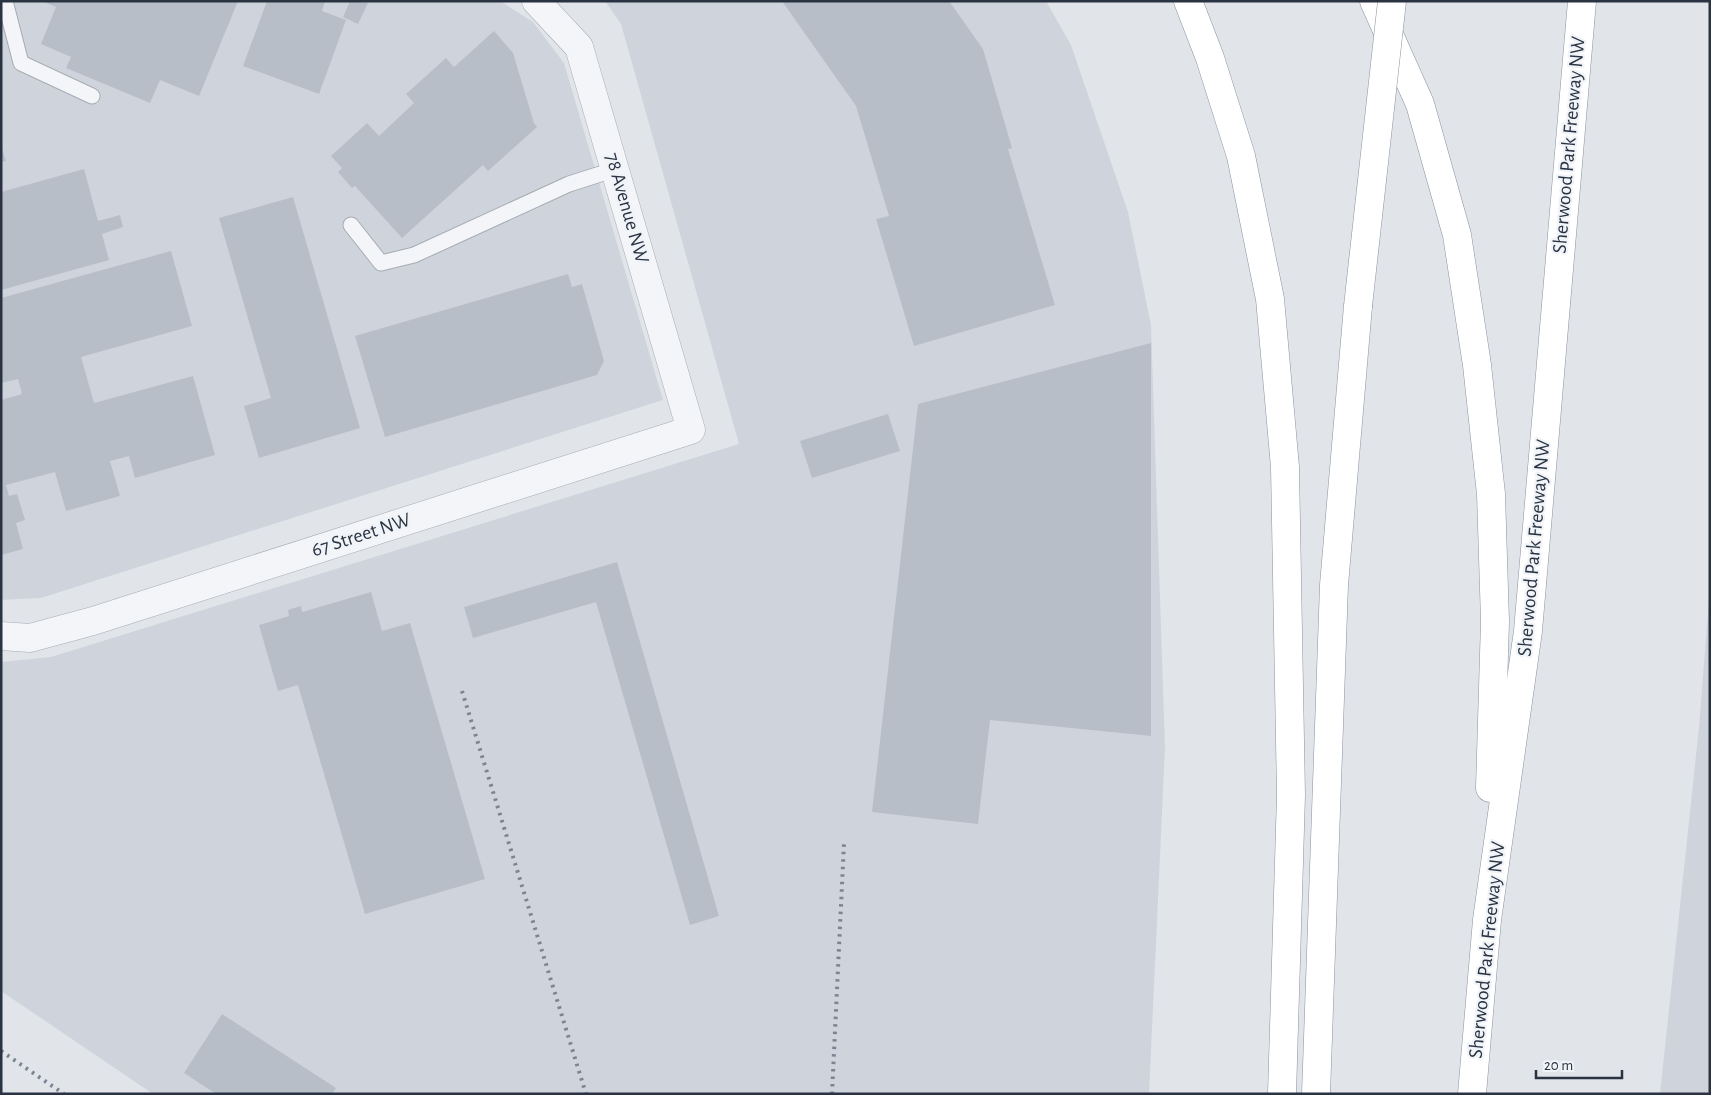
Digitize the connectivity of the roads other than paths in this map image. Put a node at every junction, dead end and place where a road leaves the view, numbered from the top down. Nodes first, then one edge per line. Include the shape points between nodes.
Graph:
1 (5, 1) edge
2 (536, 1) edge
3 (1188, 1) edge
4 (1374, 1) edge
5 (1392, 1) edge
6 (1582, 1) edge
7 (92, 96) dead end
8 (616, 169) junction
9 (351, 225) dead end
10 (691, 430) joint
11 (1, 636) edge
12 (1487, 920) junction
13 (1282, 1094) edge
14 (1316, 1094) edge
15 (1472, 1094) edge

1 - 7 lane via 21,63
2 - 8 street, 78 Avenue NW via 579,47
3 - 13 highway via 1241,156 1270,299 1285,467 1291,795
4 - 12 highway via 1420,104 1454,225 1477,365 1491,494 1495,621
5 - 14 highway, bridge via 1358,306 1334,585
6 - 12 highway, Sherwood Park Freeway NW via 1528,631
8 - 9 lane via 569,184 414,255 381,263
8 - 10 street, 78 Avenue NW
10 - 11 street, 67 Street NW via 93,621 30,638
12 - 15 highway, Sherwood Park Freeway NW

